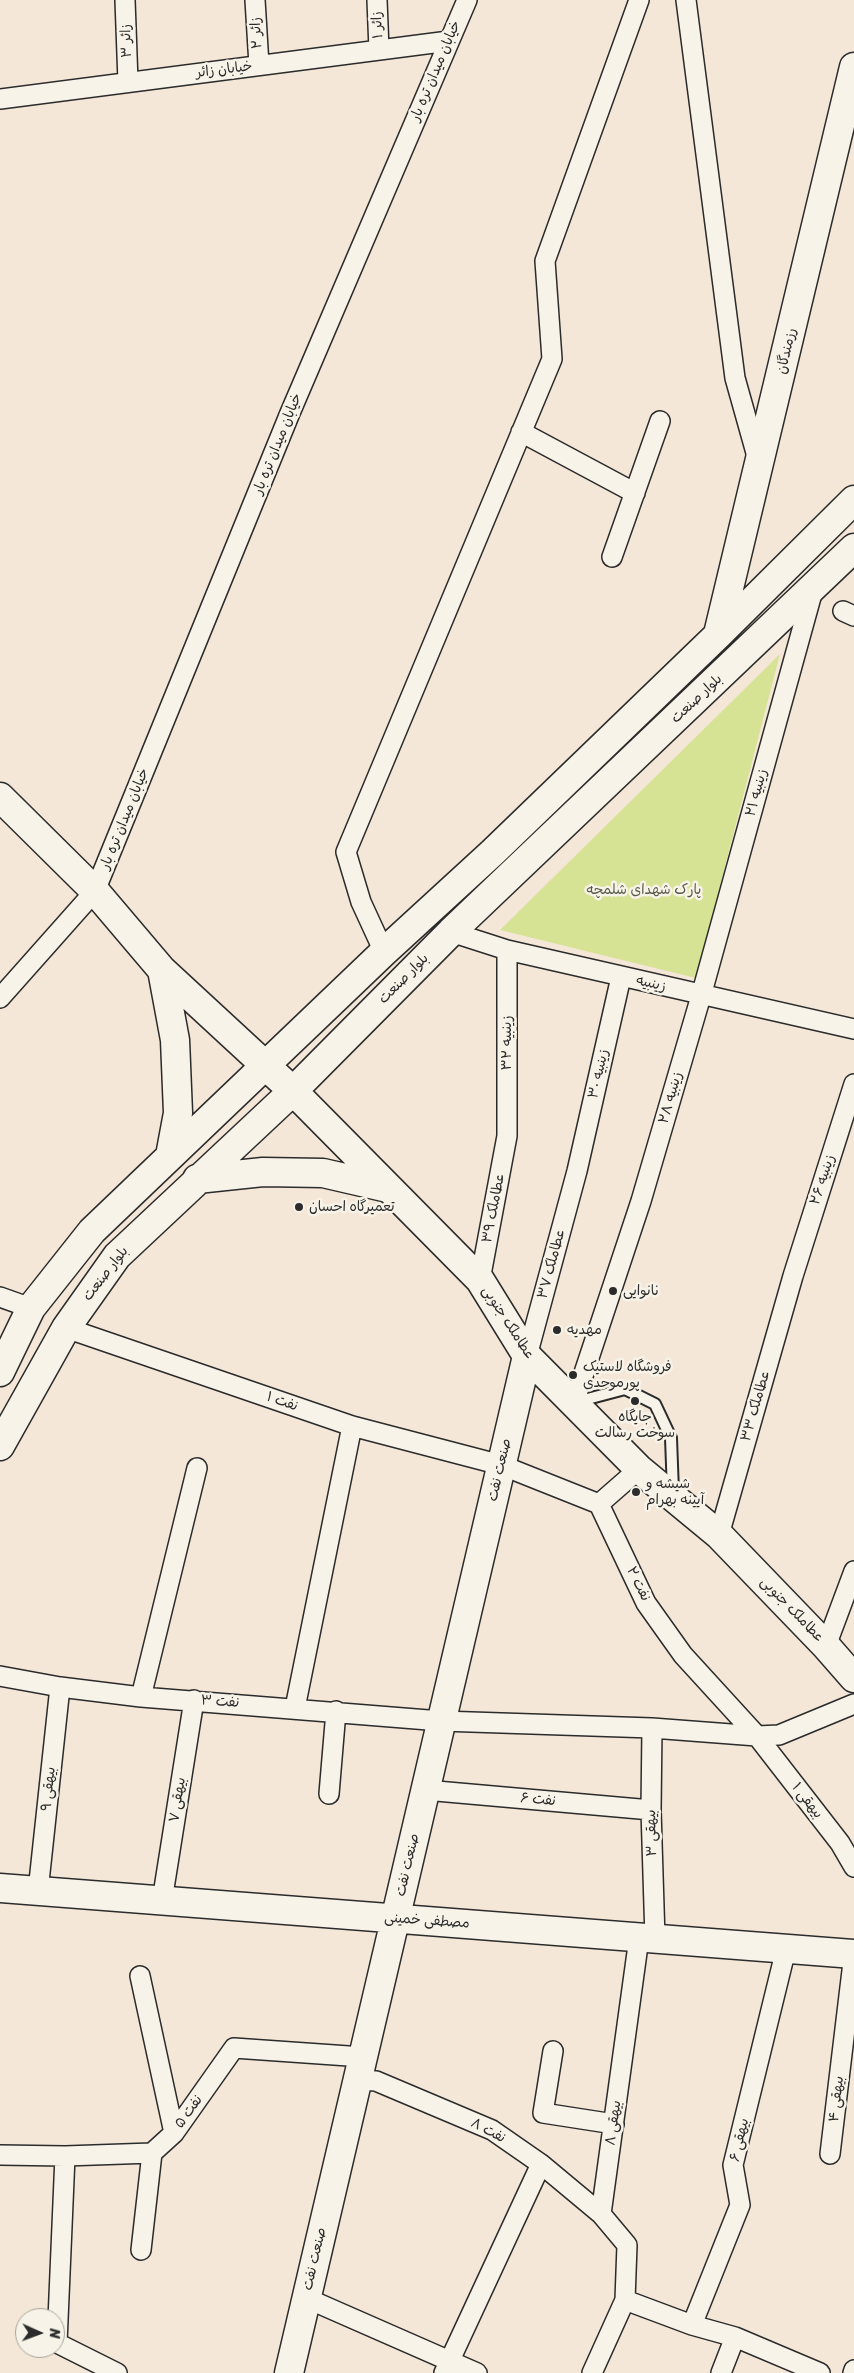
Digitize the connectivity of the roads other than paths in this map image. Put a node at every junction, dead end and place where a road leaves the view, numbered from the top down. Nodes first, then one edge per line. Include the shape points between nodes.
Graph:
1 (125, 0) edge
2 (255, 0) edge
3 (377, 0) edge
4 (467, 0) edge
5 (639, 0) edge
6 (686, 0) edge
7 (449, 41) junction
8 (379, 50) junction
9 (259, 65) junction
10 (854, 67) edge
11 (128, 82) junction
12 (0, 99) edge
13 (660, 421) dead end
14 (522, 432) junction
15 (760, 464) junction
16 (635, 492) junction
17 (854, 500) edge
18 (854, 548) edge
19 (612, 557) dead end
20 (813, 590) junction
21 (718, 635) junction
22 (0, 797) edge
23 (492, 853) junction
24 (512, 874) junction
25 (95, 891) junction
26 (451, 932) junction
27 (507, 950) junction
28 (384, 952) junction
29 (162, 970) junction
30 (621, 977) junction
31 (701, 996) junction
32 (0, 998) edge
33 (854, 1029) edge
34 (266, 1066) junction
35 (854, 1084) edge
36 (293, 1091) junction
37 (507, 1136) joint
38 (170, 1156) junction
39 (576, 1172) joint
40 (197, 1179) junction
41 (388, 1188) junction
42 (92, 1232) junction
43 (117, 1256) junction
44 (793, 1276) joint
45 (480, 1280) junction
46 (0, 1297) edge
47 (31, 1308) junction
48 (66, 1328) junction
49 (527, 1356) junction
50 (0, 1372) edge
51 (574, 1403) junction
52 (352, 1426) junction
53 (0, 1446) edge
54 (501, 1466) junction
55 (196, 1468) dead end
56 (639, 1469) junction
57 (674, 1498) junction
58 (599, 1504) junction
59 (719, 1535) junction
60 (854, 1571) edge
61 (826, 1646) junction
62 (0, 1676) edge
63 (854, 1678) edge
64 (60, 1687) junction
65 (141, 1697) junction
66 (194, 1700) junction
67 (854, 1704) edge
68 (295, 1708) junction
69 (336, 1711) junction
70 (441, 1721) junction
71 (652, 1728) junction
72 (757, 1736) junction
73 (425, 1790) junction
74 (329, 1794) dead end
75 (651, 1810) junction
76 (854, 1867) edge
77 (0, 1888) edge
78 (38, 1891) junction
79 (162, 1901) junction
80 (395, 1919) junction
81 (647, 1938) junction
82 (786, 1949) junction
83 (854, 1954) edge
84 (140, 1976) dead end
85 (553, 2051) dead end
86 (360, 2068) junction
87 (614, 2124) junction
88 (174, 2133) junction
89 (152, 2153) junction
90 (0, 2154) edge
91 (830, 2154) dead end
92 (65, 2156) junction
93 (541, 2164) junction
94 (601, 2214) junction
95 (141, 2250) dead end
96 (306, 2298) junction
97 (625, 2300) junction
98 (692, 2325) junction
99 (734, 2337) junction
100 (446, 2367) edge
101 (117, 2373) edge
102 (289, 2373) edge
103 (477, 2373) edge
104 (592, 2373) edge
105 (721, 2373) edge
106 (820, 2373) edge

1 - 11 street, زائر ۳
2 - 9 street, زائر ۲
3 - 8 street, زائر ۱
4 - 7 street, خیابان میدان تره بار
5 - 14 street via 545,261 552,358
6 - 15 street via 735,378
7 - 8 street, خیابان زائر
7 - 25 street, خیابان میدان تره بار via 290,413
8 - 9 street, خیابان زائر
9 - 11 street, خیابان زائر
10 - 15 main road, رزمندگان
11 - 12 street, خیابان زائر
13 - 16 street
14 - 16 street
14 - 28 street via 346,852 361,902
15 - 21 main road, رزمندگان
16 - 19 street
17 - 21 main road
18 - 20 main road, بلوار صنعت
20 - 24 main road, بلوار صنعت
20 - 31 street, زینبیه ۲۱
21 - 23 main road
22 - 25 main road, عطاملک جنوبی
23 - 24 main road
23 - 28 main road
24 - 26 main road, بلوار صنعت
25 - 29 main road, عطاملک جنوبی
25 - 32 street, خیابان میدان تره بار
26 - 27 street, زینبیه
26 - 36 main road, بلوار صنعت
27 - 30 street, زینبیه
27 - 37 street, زینبیه ۳۲
28 - 34 main road
29 - 34 main road, عطاملک جنوبی
29 - 38 main road via 175,1040 178,1114
30 - 31 street, زینبیه
30 - 39 street, زینبیه ۳۰
31 - 33 street, زینبیه
31 - 51 street, زینبیه ۲۸ via 641,1201
34 - 36 main road, عطاملک جنوبی
34 - 38 main road
35 - 44 street, زینبیه ۲۶
36 - 40 main road, بلوار صنعت
36 - 41 main road, عطاملک جنوبی
37 - 45 street, عطاملک ۳۹
38 - 42 main road
39 - 49 street, عطاملک ۳۷
40 - 41 main road via 264,1172 323,1173
40 - 43 main road, بلوار صنعت
41 - 45 main road, عطاملک جنوبی
42 - 43 main road
42 - 47 main road
43 - 48 main road, بلوار صنعت
44 - 59 street, عطاملک ۳۳
45 - 49 main road, عطاملک جنوبی
46 - 47 street
47 - 50 main road
48 - 52 street, نفت ۱
48 - 53 main road, بلوار صنعت
49 - 51 main road, عطاملک جنوبی
49 - 54 main road, صنعت نفت
51 - 56 main road, عطاملک جنوبی
51 - 57 lane via 625,1389 656,1404 671,1438
52 - 54 street, نفت ۱
52 - 68 street
54 - 58 street
54 - 70 main road, صنعت نفت
55 - 65 street
56 - 57 main road, عطاملک جنوبی
56 - 58 street
57 - 59 main road, عطاملک جنوبی
58 - 72 street, نفت ۲ via 646,1603 683,1655
59 - 61 main road, عطاملک جنوبی
60 - 61 street
61 - 63 main road, عطاملک جنوبی
62 - 64 street, نفت ۳
64 - 65 street, نفت ۳
64 - 78 street, بیهقی ۹
65 - 66 street, نفت ۳
66 - 68 street, نفت ۳
66 - 79 street, بیهقی ۷
67 - 72 street, نفت ۳ via 780,1735
68 - 69 street, نفت ۳
69 - 70 street, نفت ۳
69 - 74 street
70 - 71 street, نفت ۳
70 - 73 main road, صنعت نفت
71 - 72 street, نفت ۳
71 - 75 street, بیهقی ۳
72 - 76 street, بیهقی ۱ via 840,1843
73 - 75 street, نفت ۶
73 - 80 main road, صنعت نفت
75 - 81 street, بیهقی ۳
77 - 78 main road, مصطفی خمینی
78 - 79 main road, مصطفی خمینی
79 - 80 main road, مصطفی خمینی
80 - 81 main road, مصطفی خمینی
80 - 86 main road, صنعت نفت
81 - 82 main road, مصطفی خمینی
81 - 87 street, بیهقی ۸
82 - 83 main road, مصطفی خمینی
82 - 98 street, بیهقی ۶ via 733,2165 740,2205
83 - 91 street, بیهقی ۴
84 - 88 street
85 - 87 street via 543,2113
86 - 88 street, نفت ۵ via 234,2048
86 - 93 street, نفت ۸ via 376,2081 492,2130
86 - 96 main road, صنعت نفت
87 - 94 street, بیهقی ۸
88 - 89 street, نفت ۵
89 - 92 street
89 - 95 street
90 - 92 street
92 - 101 street via 57,2344
93 - 94 street, نفت ۸
93 - 100 street
94 - 97 street via 627,2244
96 - 100 street
96 - 102 main road, صنعت نفت
97 - 98 street
97 - 104 street
98 - 99 street
99 - 105 street
99 - 106 street
100 - 103 street

